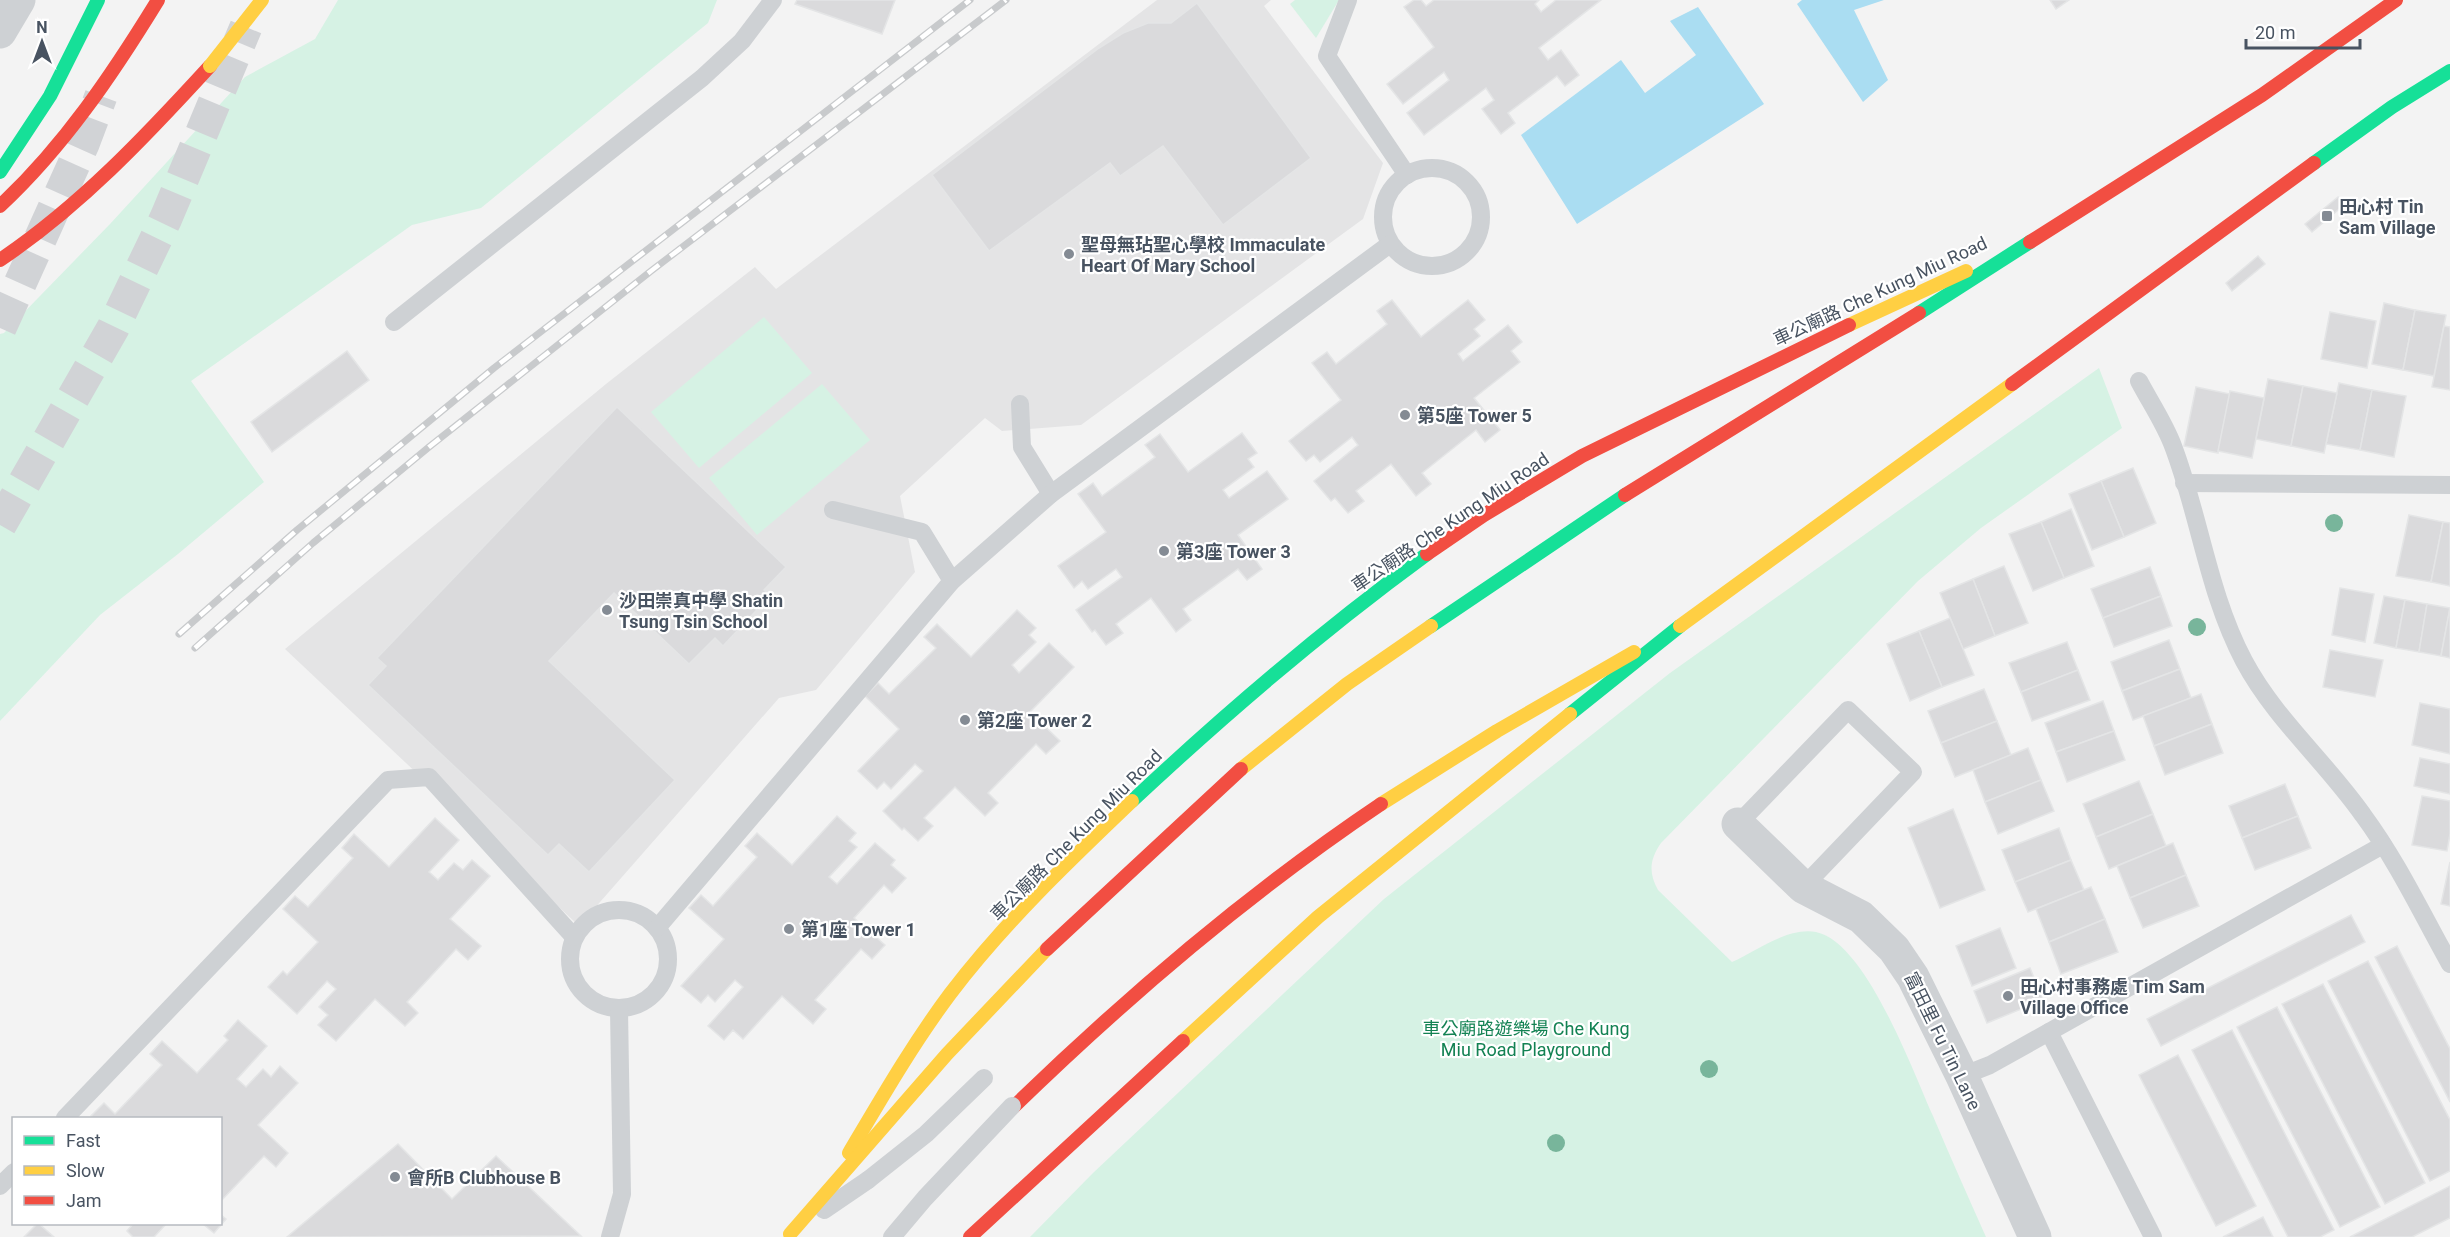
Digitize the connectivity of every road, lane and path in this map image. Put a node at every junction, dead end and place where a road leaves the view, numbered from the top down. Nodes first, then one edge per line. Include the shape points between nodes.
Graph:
1 (19, 0) edge
2 (98, 0) edge
3 (158, 0) edge
4 (262, 0) edge
5 (773, 0) edge
6 (1348, 0) edge
7 (2396, 0) edge
8 (0, 32) edge
9 (2450, 71) edge
10 (0, 172) edge
11 (1407, 175) junction
12 (0, 206) edge
13 (2030, 242) junction
14 (1390, 244) junction
15 (0, 260) edge
16 (394, 322) dead end
17 (2139, 381) dead end
18 (1020, 404) dead end
19 (2184, 483) junction
20 (2450, 485) edge
21 (1051, 495) junction
22 (833, 510) dead end
23 (952, 581) junction
24 (1680, 627) junction
25 (1738, 825) joint
26 (2383, 845) junction
27 (1803, 887) junction
28 (657, 928) junction
29 (574, 937) junction
30 (2450, 964) edge
31 (619, 1009) junction
32 (2049, 1032) junction
33 (1962, 1076) junction
34 (984, 1078) dead end
35 (1012, 1106) dead end
36 (67, 1117) edge
37 (12, 1174) edge
38 (0, 1186) edge
39 (792, 1236) edge
40 (610, 1237) edge
41 (891, 1237) edge
42 (970, 1237) edge
43 (2035, 1237) edge
44 (2153, 1237) edge

1 - 8 street
2 - 10 main road via 50,96
3 - 12 main road via 93,100
4 - 15 main road, bridge via 210,66 161,119 82,196
5 - 16 lane via 742,41 702,78
6 - 11 lane via 1327,56
7 - 13 main road, 車公廟路 Che Kung Miu Road via 2265,93
9 - 24 main road via 2347,139
11 - 14 lane via 1386,198 1382,213 1383,229
11 - 14 lane via 1440,168 1455,173 1478,197 1480,229 1474,244 1462,256 1432,267 1401,256
13 - 39 main road, bridge via 1635,488 1355,678 1241,769 1044,952 910,1094
13 - 39 main road, 車公廟路 Che Kung Miu Road via 1618,437 1480,519 1343,618 1207,731 1148,786 1075,855 978,959 915,1045
14 - 21 lane
17 - 19 lane via 2173,444
18 - 21 lane via 1022,447
19 - 20 lane
19 - 26 lane via 2212,582 2244,662 2273,707 2341,786
21 - 23 lane
22 - 23 lane via 922,532
23 - 28 lane
24 - 41 main road via 1477,744 1279,877 1160,972 1042,1078
24 - 42 main road via 1318,917
25 - 27 street, 富田里 Fu Tin Lane
25 - 27 lane, 富田里 Fu Tin Lane via 1848,710 1913,772
26 - 30 lane
26 - 32 lane
27 - 33 street, 富田里 Fu Tin Lane via 1861,917 1894,949 1913,977
28 - 29 lane via 645,917 613,909 584,923
28 - 31 lane via 666,941 667,973 649,999
29 - 31 lane via 569,953 576,985 588,998
29 - 36 lane via 429,777 388,780
31 - 40 lane via 622,1194
32 - 33 lane
32 - 44 lane
33 - 43 street, 富田里 Fu Tin Lane
34 - 39 lane, bridge via 926,1134
35 - 41 lane, bridge
37 - 38 lane

